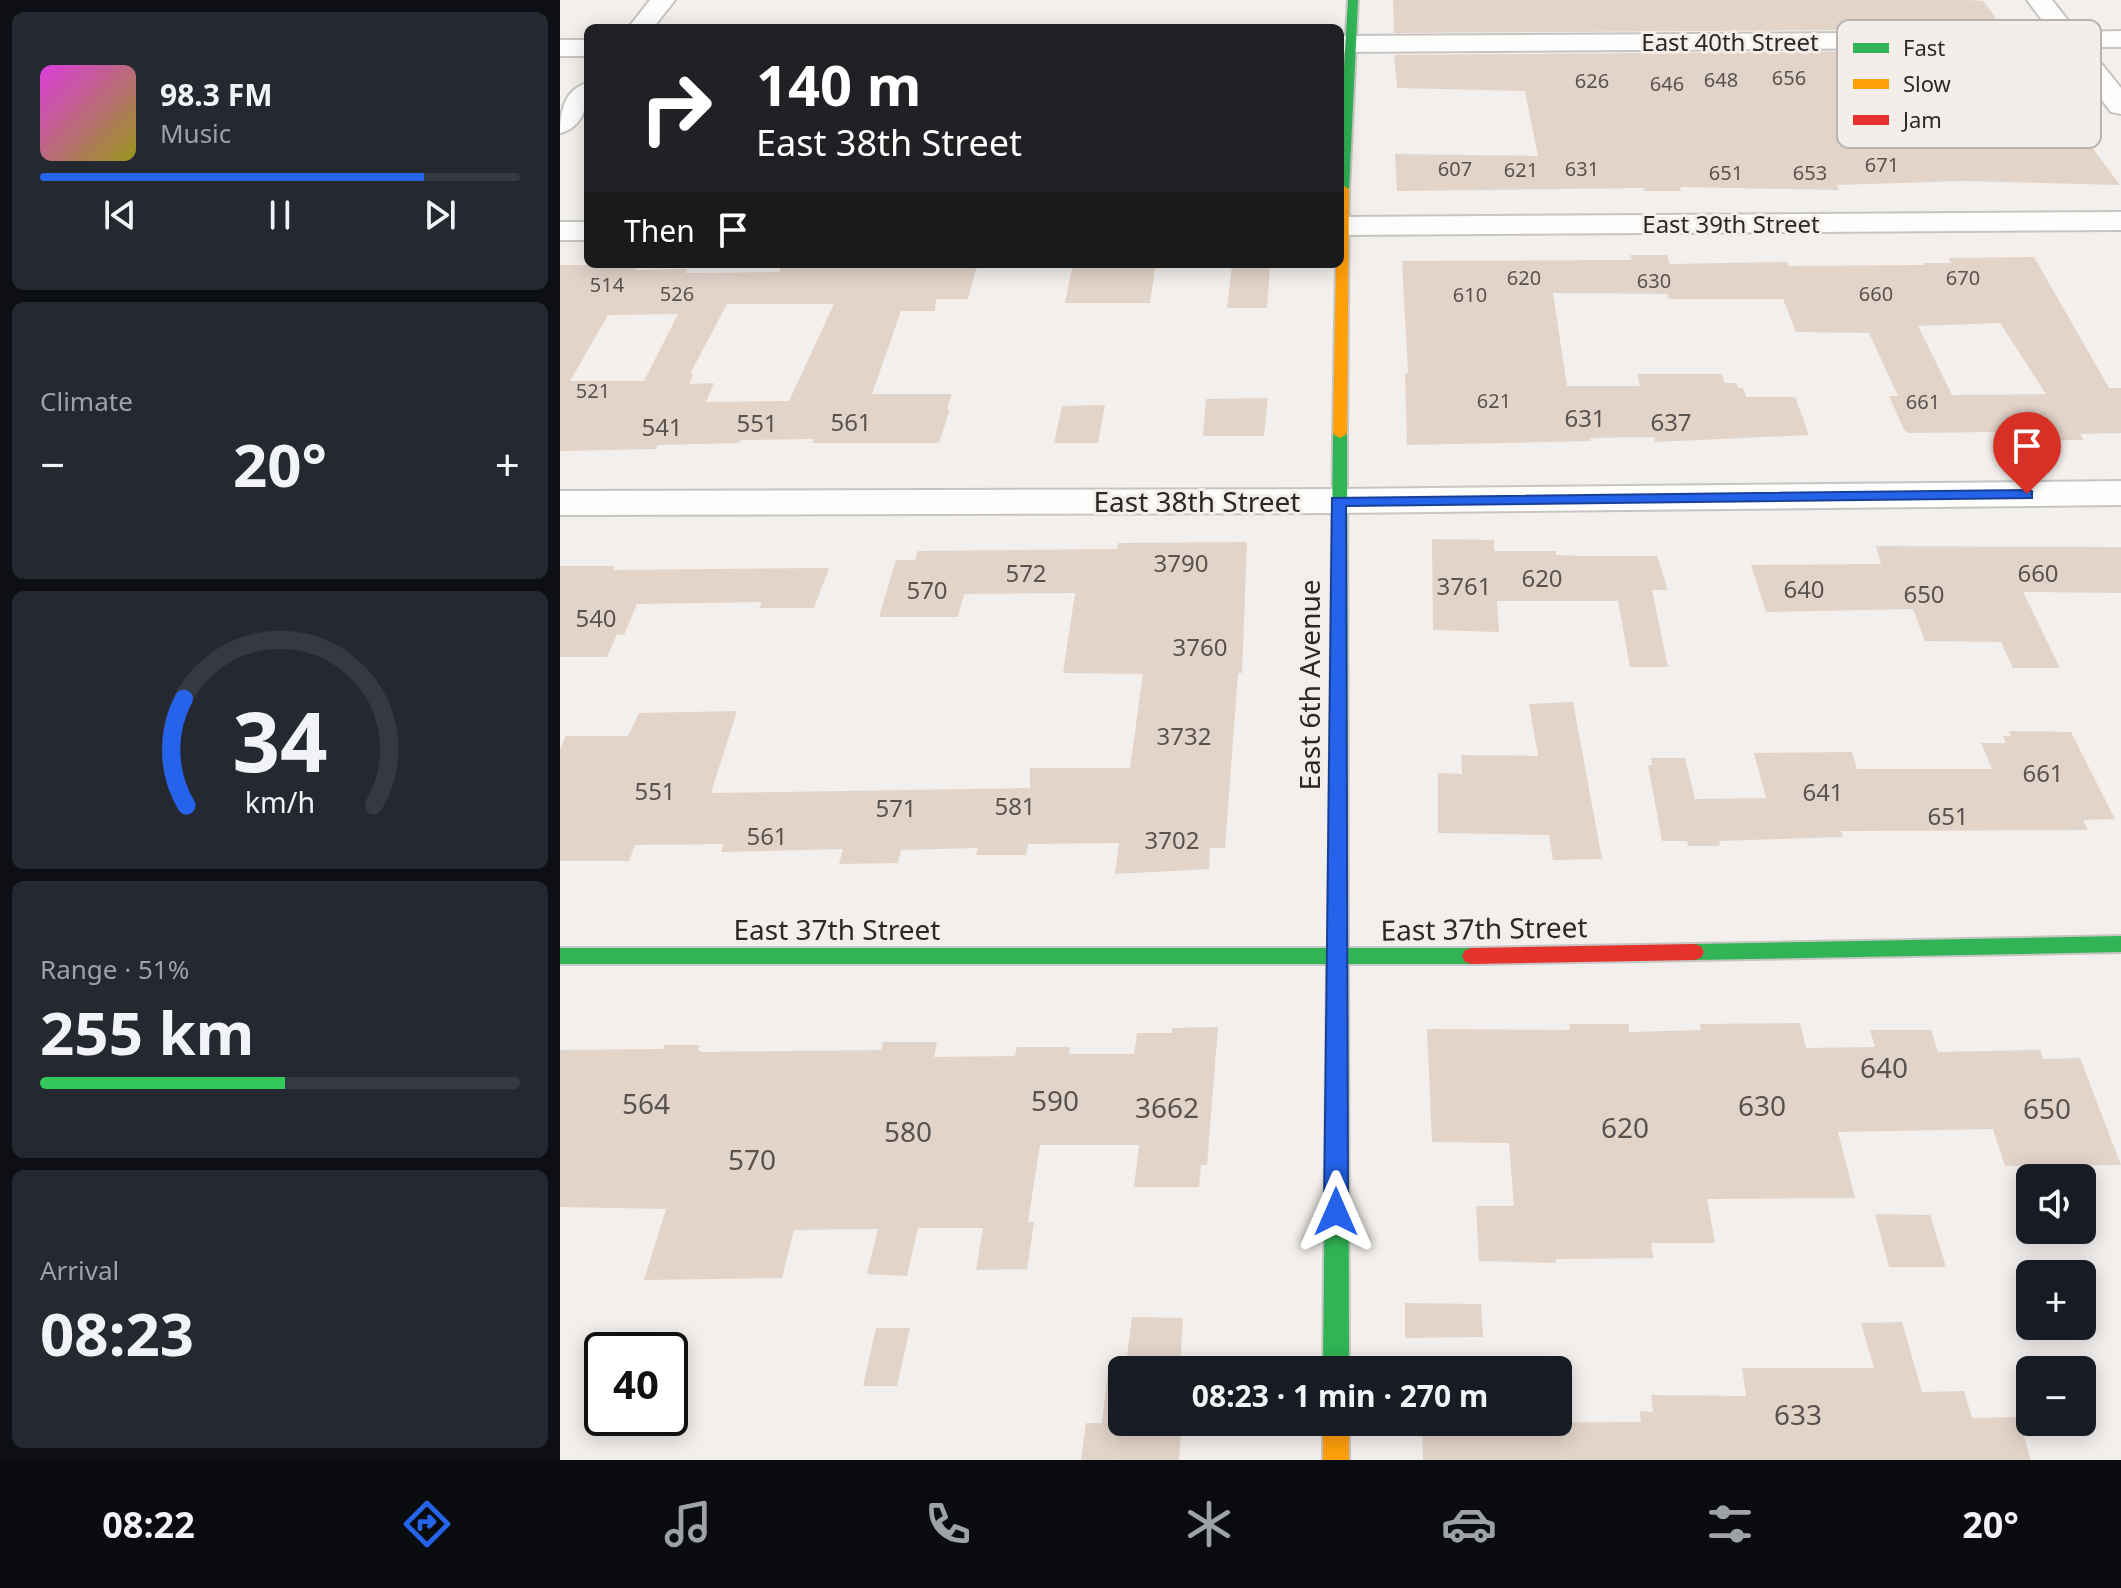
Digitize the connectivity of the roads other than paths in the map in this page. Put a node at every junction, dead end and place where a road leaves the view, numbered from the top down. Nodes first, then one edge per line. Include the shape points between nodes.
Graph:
1 (663, 0) edge
2 (1353, 0) edge
3 (2039, 0) edge
4 (2054, 20) edge
5 (643, 24) edge
6 (1837, 41) edge
7 (1346, 44) edge
8 (560, 48) edge
9 (584, 48) edge
10 (2101, 80) edge
11 (584, 96) edge
12 (1344, 105) edge
13 (2121, 106) edge
14 (560, 125) edge
15 (2121, 221) edge
16 (1344, 226) edge
17 (560, 231) edge
18 (584, 231) edge
19 (1340, 268) edge
20 (2121, 493) edge
21 (1338, 501) junction
22 (560, 503) edge
23 (2121, 944) edge
24 (560, 956) edge
25 (1336, 958) junction
26 (1336, 1356) edge
27 (1336, 1436) edge
28 (1336, 1460) edge

1 - 5 street
2 - 7 street, East 6th Avenue
3 - 4 street
6 - 7 street, East 40th Street
7 - 12 street, East 6th Avenue
8 - 9 street
10 - 13 street
11 - 14 street
15 - 16 street, East 39th Street
17 - 18 street
19 - 21 street, East 6th Avenue
20 - 21 street, East 38th Street
21 - 22 street, East 38th Street
21 - 25 street, East 6th Avenue
23 - 25 street, East 37th Street
24 - 25 street, East 37th Street
25 - 26 street, East 6th Avenue
27 - 28 street

